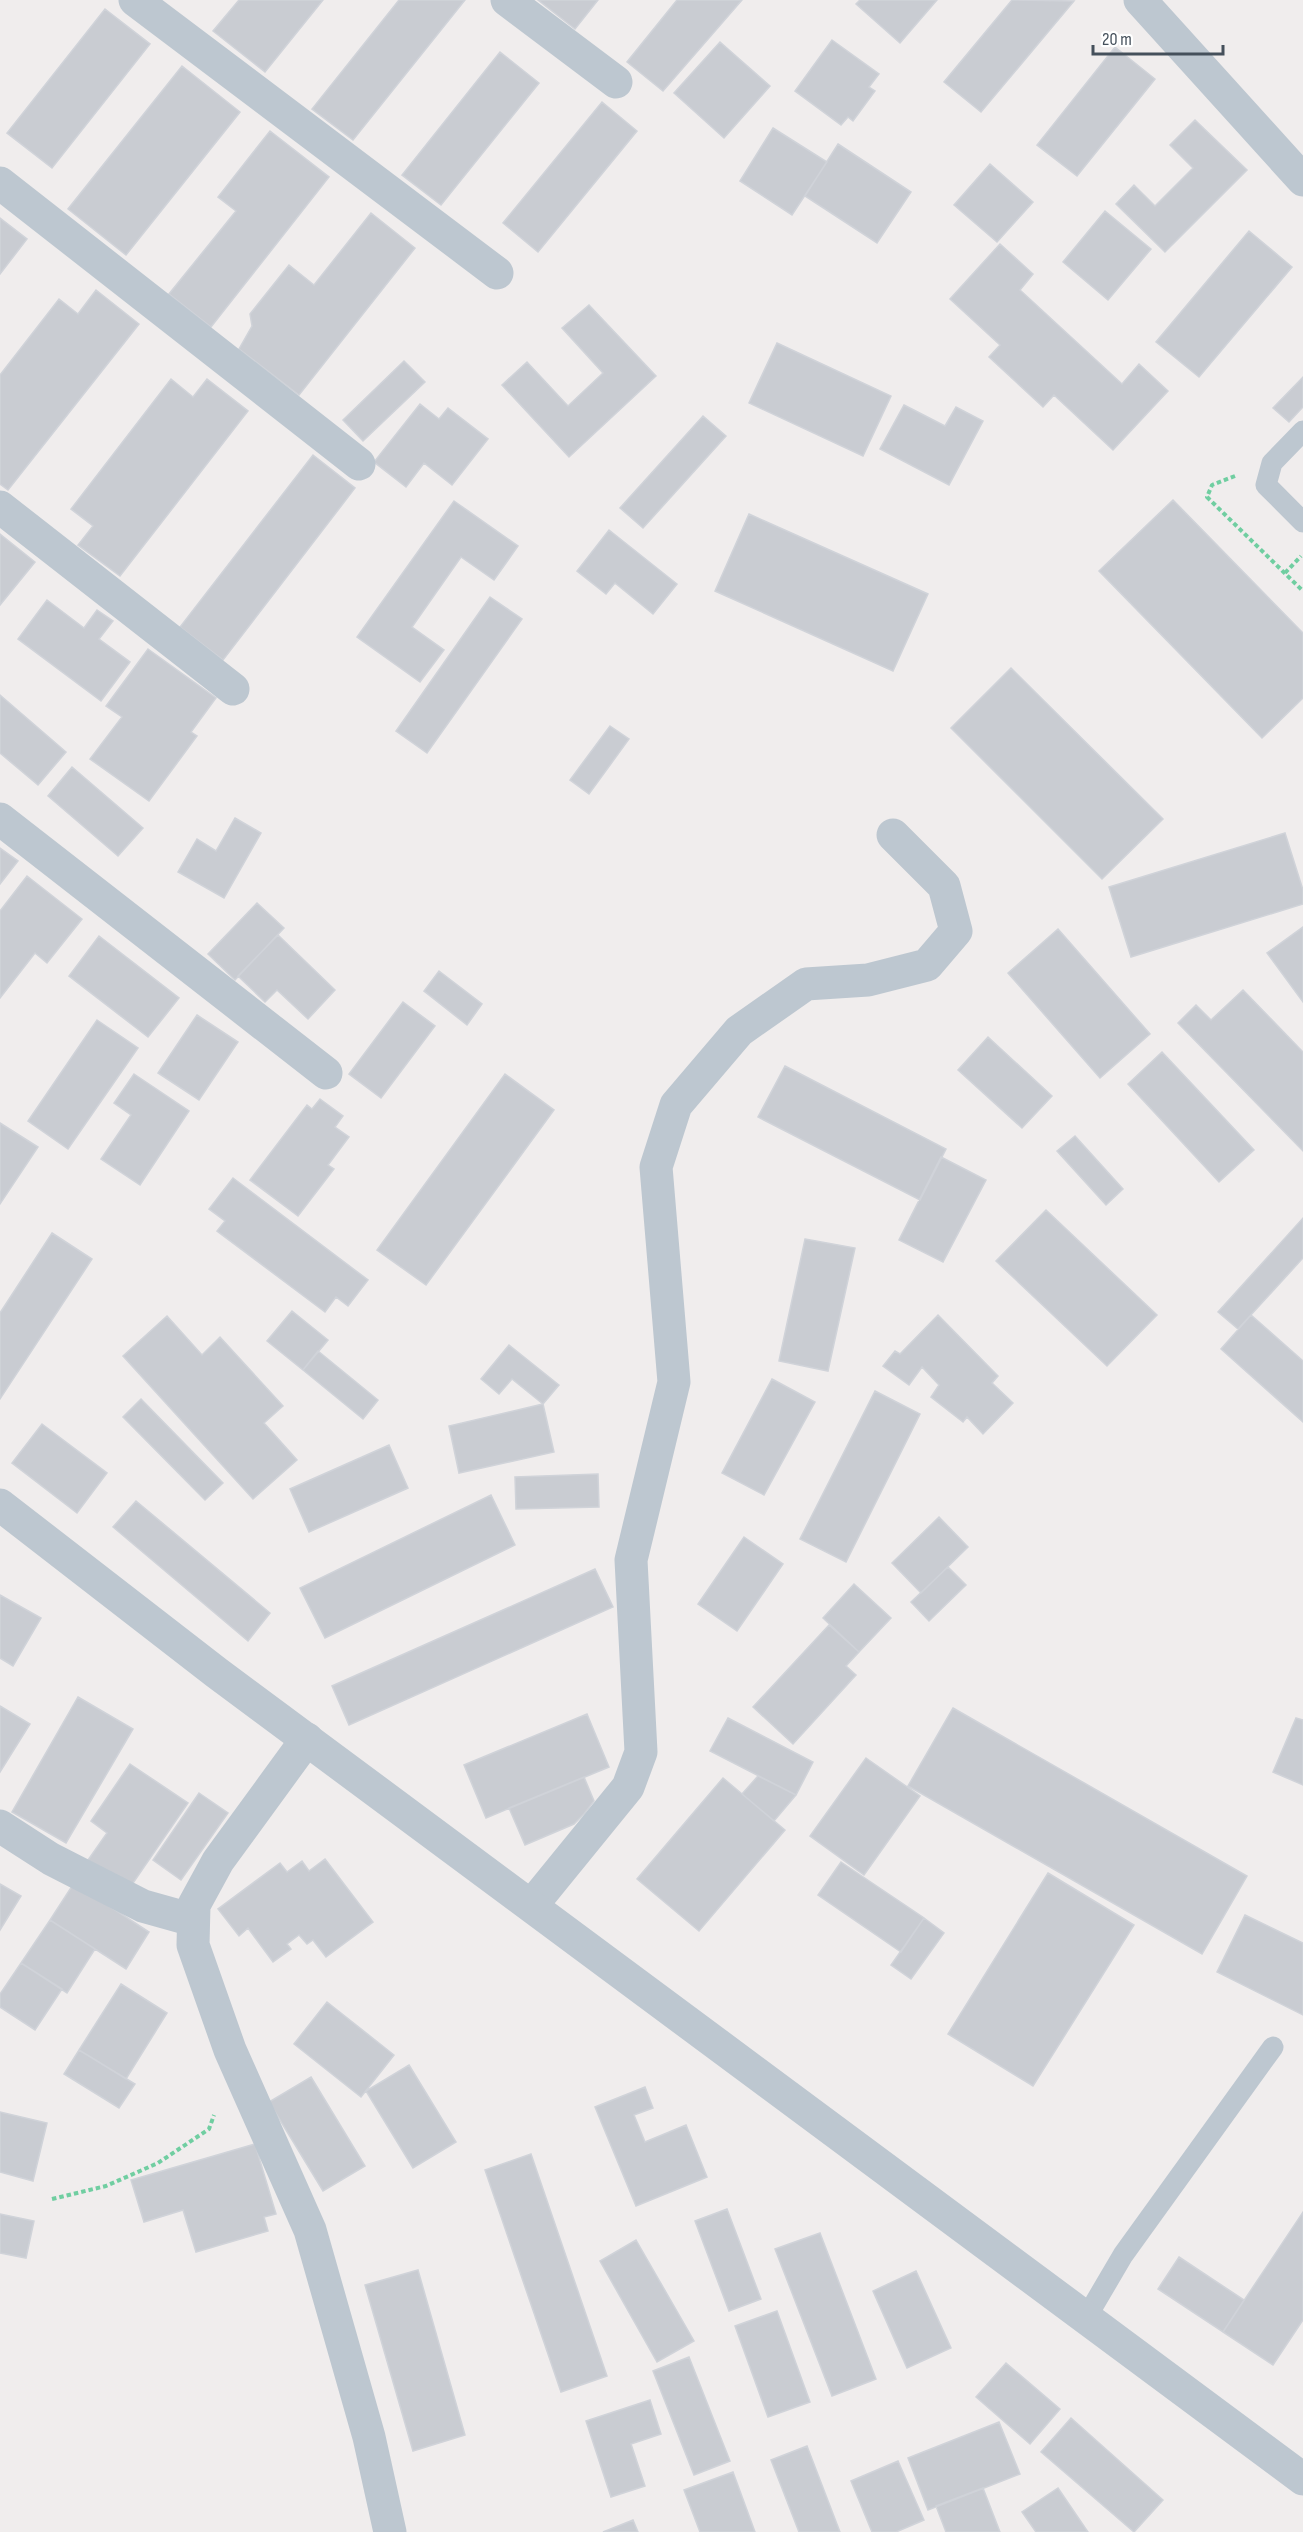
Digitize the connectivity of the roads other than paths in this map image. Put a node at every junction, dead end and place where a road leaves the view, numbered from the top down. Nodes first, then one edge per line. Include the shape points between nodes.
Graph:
1 (135, 0) edge
2 (507, 0) edge
3 (1140, 0) edge
4 (616, 82) dead end
5 (1303, 180) edge
6 (0, 183) edge
7 (496, 273) dead end
8 (1303, 431) edge
9 (359, 464) dead end
10 (0, 507) edge
11 (1303, 522) edge
12 (233, 689) dead end
13 (0, 819) edge
14 (893, 835) dead end
15 (326, 1073) dead end
16 (0, 1505) edge
17 (307, 1740) junction
18 (0, 1826) edge
19 (532, 1905) junction
20 (193, 1920) junction
21 (1273, 2047) dead end
22 (1086, 2318) junction
23 (1303, 2479) edge
24 (390, 2532) edge

1 - 7 street
2 - 4 street
3 - 5 street
6 - 9 street
8 - 11 lane via 1272,463 1266,485
10 - 12 street
13 - 15 street
14 - 19 street via 944,885 957,931 927,965 868,980 806,984 739,1031 676,1105 656,1167 674,1382 631,1560 641,1752 628,1787
16 - 17 street
17 - 19 street
17 - 20 street via 218,1861 194,1905
18 - 20 street via 51,1859 143,1906
19 - 22 street
20 - 24 street via 193,1945 230,2050 310,2230 369,2437
21 - 22 lane via 1123,2255
22 - 23 street

